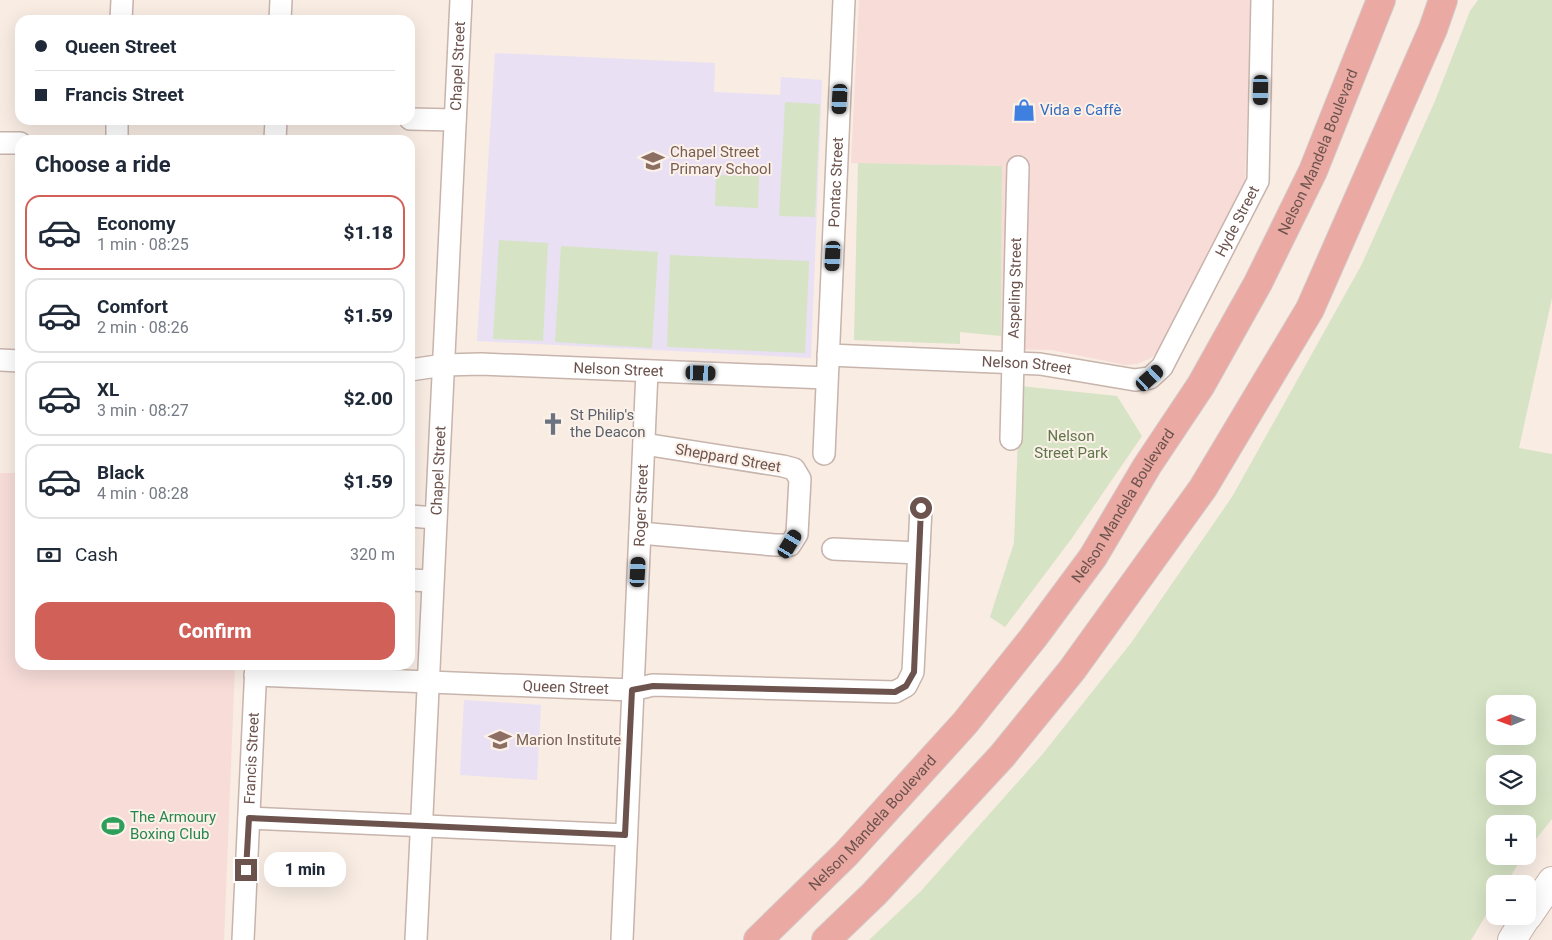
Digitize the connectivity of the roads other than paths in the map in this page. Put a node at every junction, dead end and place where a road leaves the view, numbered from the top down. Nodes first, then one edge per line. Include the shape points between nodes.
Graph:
1 (122, 0) edge
2 (281, 0) edge
3 (461, 0) edge
4 (844, 0) edge
5 (1262, 0) edge
6 (1363, 0) edge
7 (1381, 0) edge
8 (1443, 0) edge
9 (1450, 0) edge
10 (121, 15) edge
11 (280, 15) edge
12 (1433, 29) junction
13 (415, 119) edge
14 (456, 120) junction
15 (0, 143) edge
16 (15, 143) edge
17 (1018, 166) dead end
18 (1312, 171) junction
19 (828, 355) junction
20 (0, 360) edge
21 (15, 361) edge
22 (1013, 364) junction
23 (444, 365) junction
24 (415, 369) edge
25 (647, 371) junction
26 (827, 378) junction
27 (1135, 380) joint
28 (1011, 439) dead end
29 (644, 444) junction
30 (824, 454) dead end
31 (921, 508) dead end
32 (415, 516) edge
33 (435, 518) junction
34 (640, 533) junction
35 (833, 549) dead end
36 (919, 554) junction
37 (415, 580) edge
38 (432, 581) junction
39 (255, 670) edge
40 (428, 682) junction
41 (632, 690) junction
42 (249, 818) junction
43 (422, 825) junction
44 (625, 835) junction
45 (1552, 881) edge
46 (1536, 903) edge
47 (1521, 925) edge
48 (243, 940) edge
49 (416, 940) edge
50 (622, 940) edge
51 (758, 940) edge
52 (826, 940) edge
53 (1512, 940) edge

1 - 10 street
2 - 11 street
3 - 14 street, Chapel Street
4 - 19 street, Pontac Street
5 - 27 street, Hyde Street via 1258,181 1162,367 1150,378
6 - 18 highway
7 - 18 highway, Nelson Mandela Boulevard
8 - 12 highway
9 - 12 highway
12 - 52 highway via 1310,309 1203,488 1072,670 1002,756 874,894
13 - 14 street
14 - 23 street, Chapel Street
15 - 16 street
17 - 22 street, Aspeling Street
18 - 51 highway, Nelson Mandela Boulevard via 1258,283 1201,385 1092,557 965,723 846,854
19 - 22 street, Nelson Street
19 - 26 street, Pontac Street
20 - 21 street
22 - 27 street, Nelson Street via 1040,364
22 - 28 street, Aspeling Street
23 - 24 street, Nelson Street
23 - 25 street, Nelson Street
23 - 33 street, Chapel Street
25 - 26 street, Nelson Street
25 - 29 street, Roger Street
26 - 30 street, Pontac Street
29 - 34 street, Roger Street
29 - 34 street, Sheppard Street via 794,469 800,479 797,534 790,544
31 - 36 street, Queen Street
32 - 33 street
33 - 38 street, Chapel Street
34 - 41 street, Roger Street
35 - 36 street
36 - 41 street, Queen Street via 914,672 906,686 895,692 653,686
37 - 38 street
38 - 40 street, Chapel Street
39 - 40 street, Queen Street
39 - 42 street, Francis Street
40 - 41 street, Queen Street
40 - 43 street, Chapel Street
41 - 44 street, Roger Street
42 - 43 street
42 - 48 street, Francis Street
43 - 44 street
43 - 49 street, Chapel Street
44 - 50 street, Roger Street
45 - 46 street
47 - 53 street

